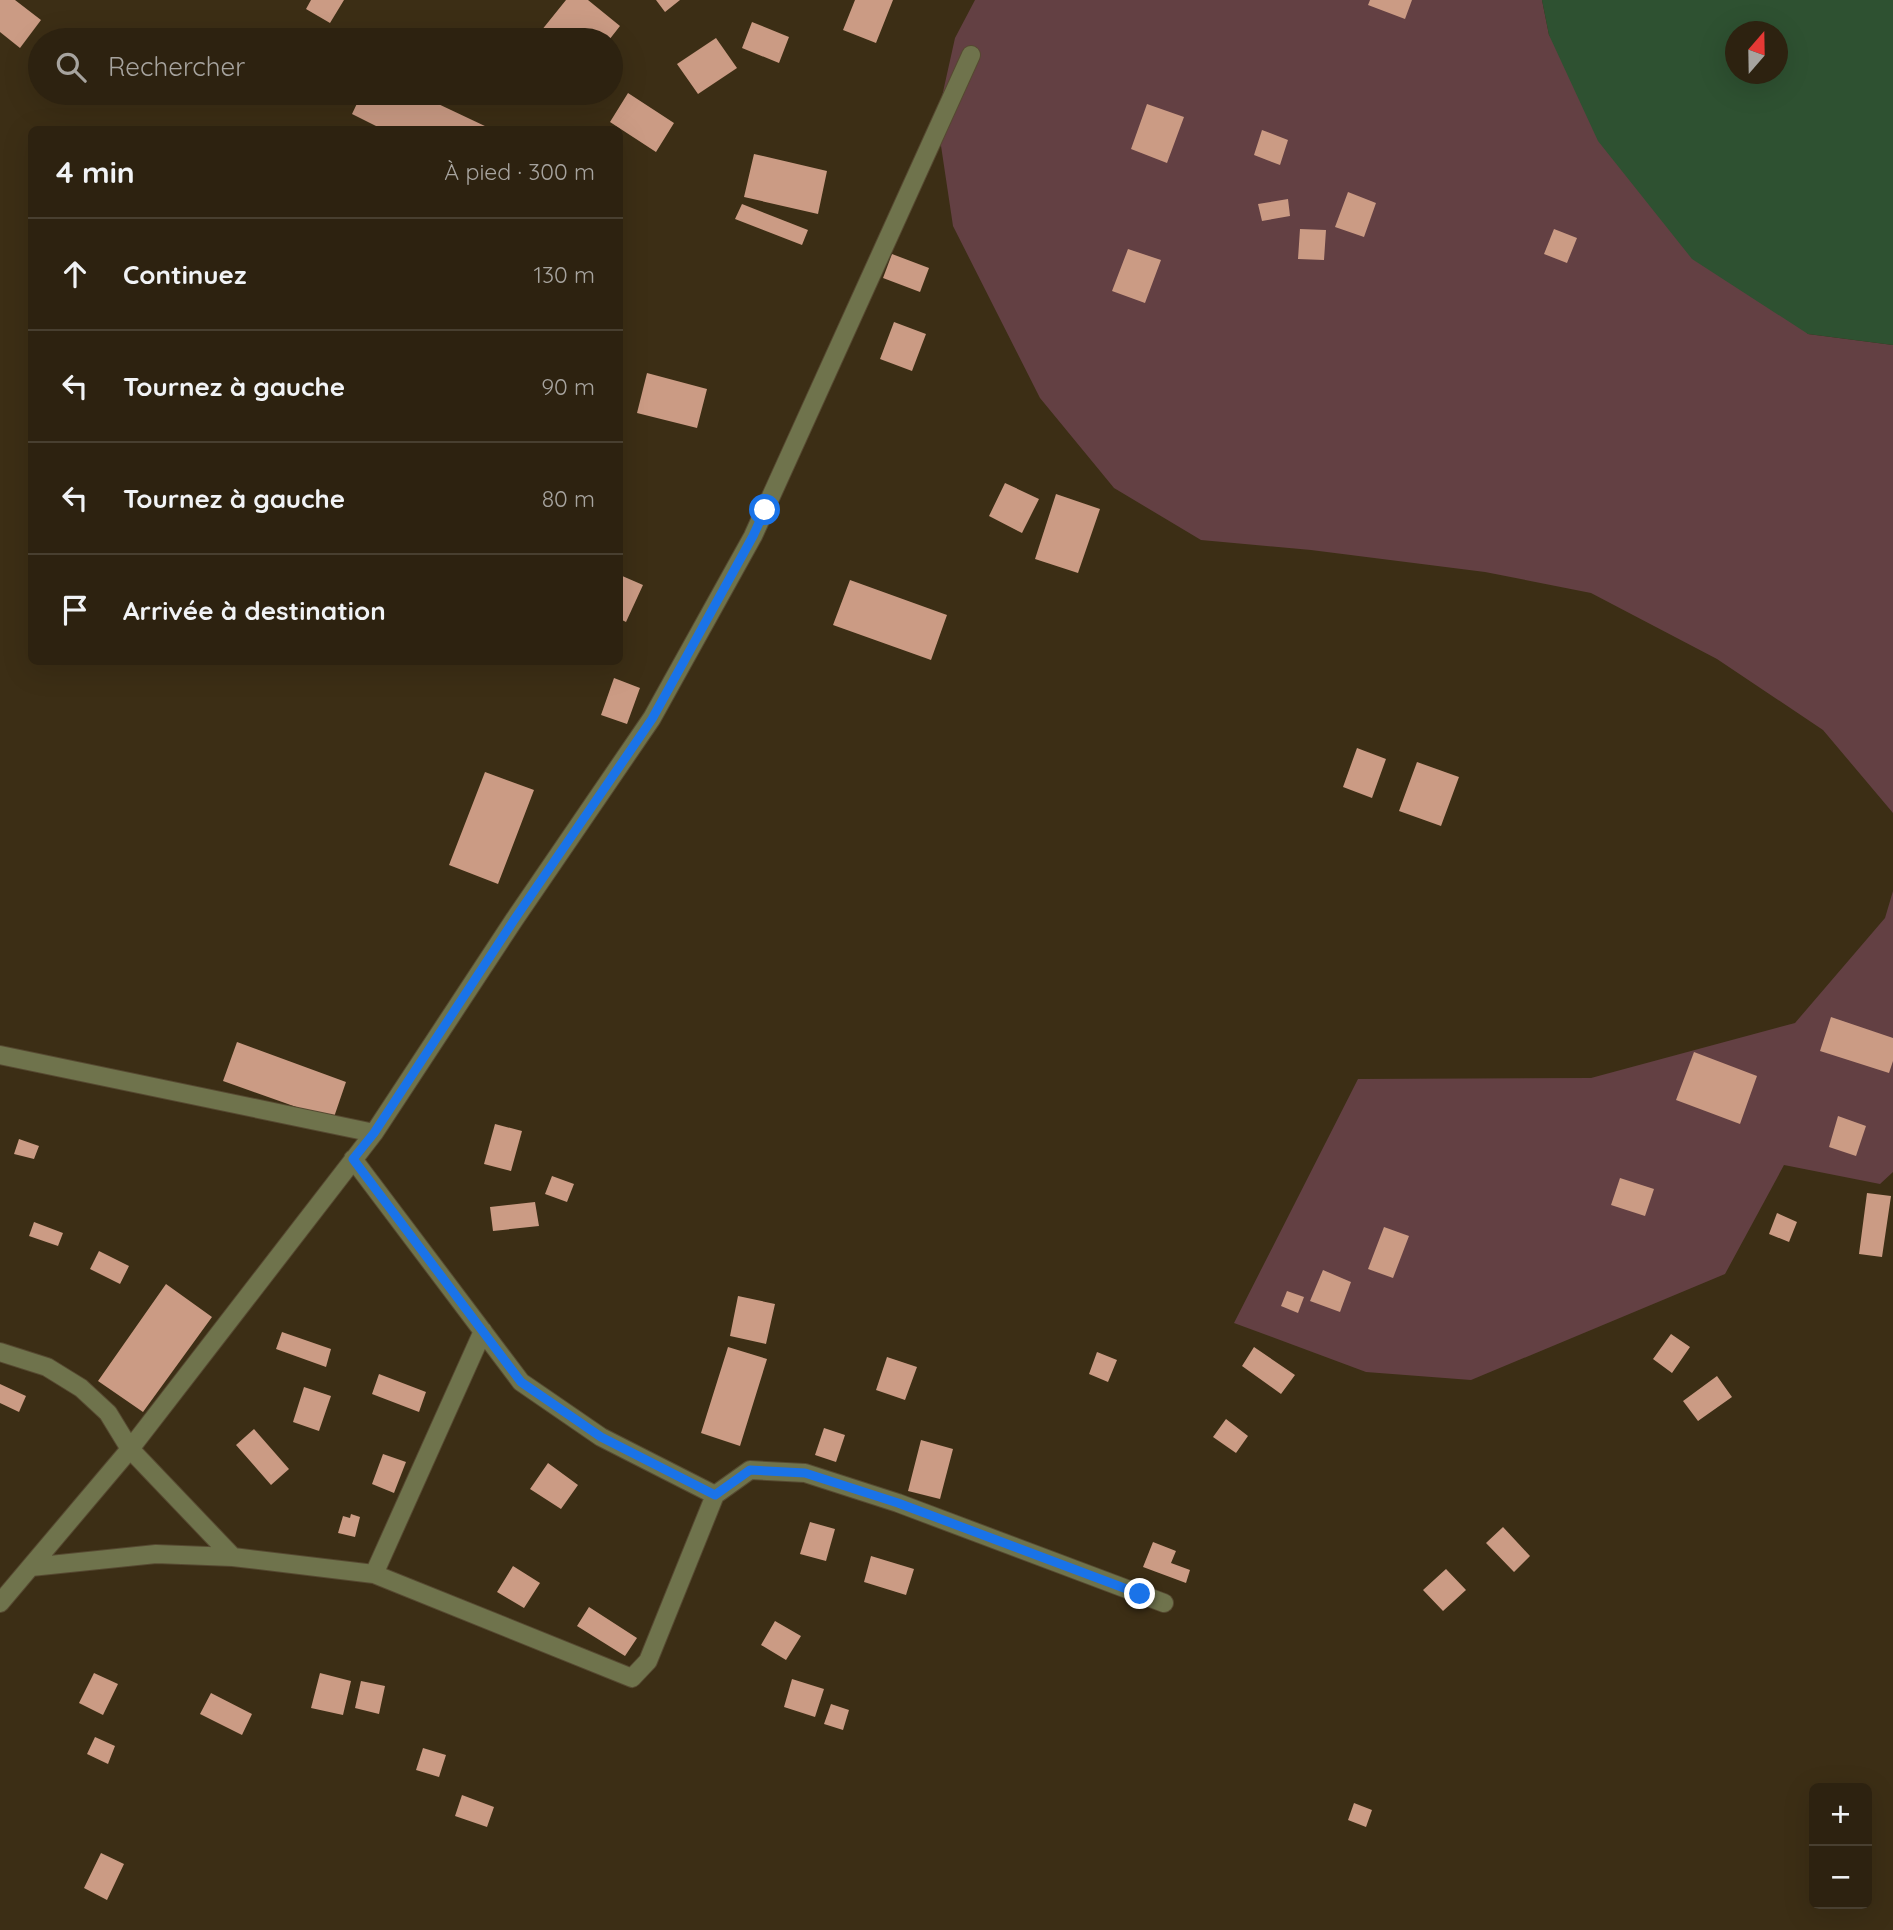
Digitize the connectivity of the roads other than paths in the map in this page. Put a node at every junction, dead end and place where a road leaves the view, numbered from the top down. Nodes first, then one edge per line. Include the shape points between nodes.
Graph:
1 (971, 55) dead end
2 (0, 1055) edge
3 (374, 1133) junction
4 (353, 1159) junction
5 (483, 1331) junction
6 (0, 1352) edge
7 (130, 1449) junction
8 (715, 1495) junction
9 (233, 1557) junction
10 (31, 1567) junction
11 (374, 1574) junction
12 (0, 1603) edge
13 (1164, 1603) dead end

1 - 3 street via 753,536 652,719
2 - 3 street
3 - 4 street
4 - 5 street
4 - 7 street
5 - 8 street via 521,1382 601,1437
5 - 11 street
6 - 7 street via 47,1367 81,1388 108,1413
7 - 9 street
7 - 10 street
8 - 11 street via 648,1661 632,1678
8 - 13 street via 750,1470 805,1473
9 - 10 street via 156,1554
9 - 11 street
10 - 12 street

